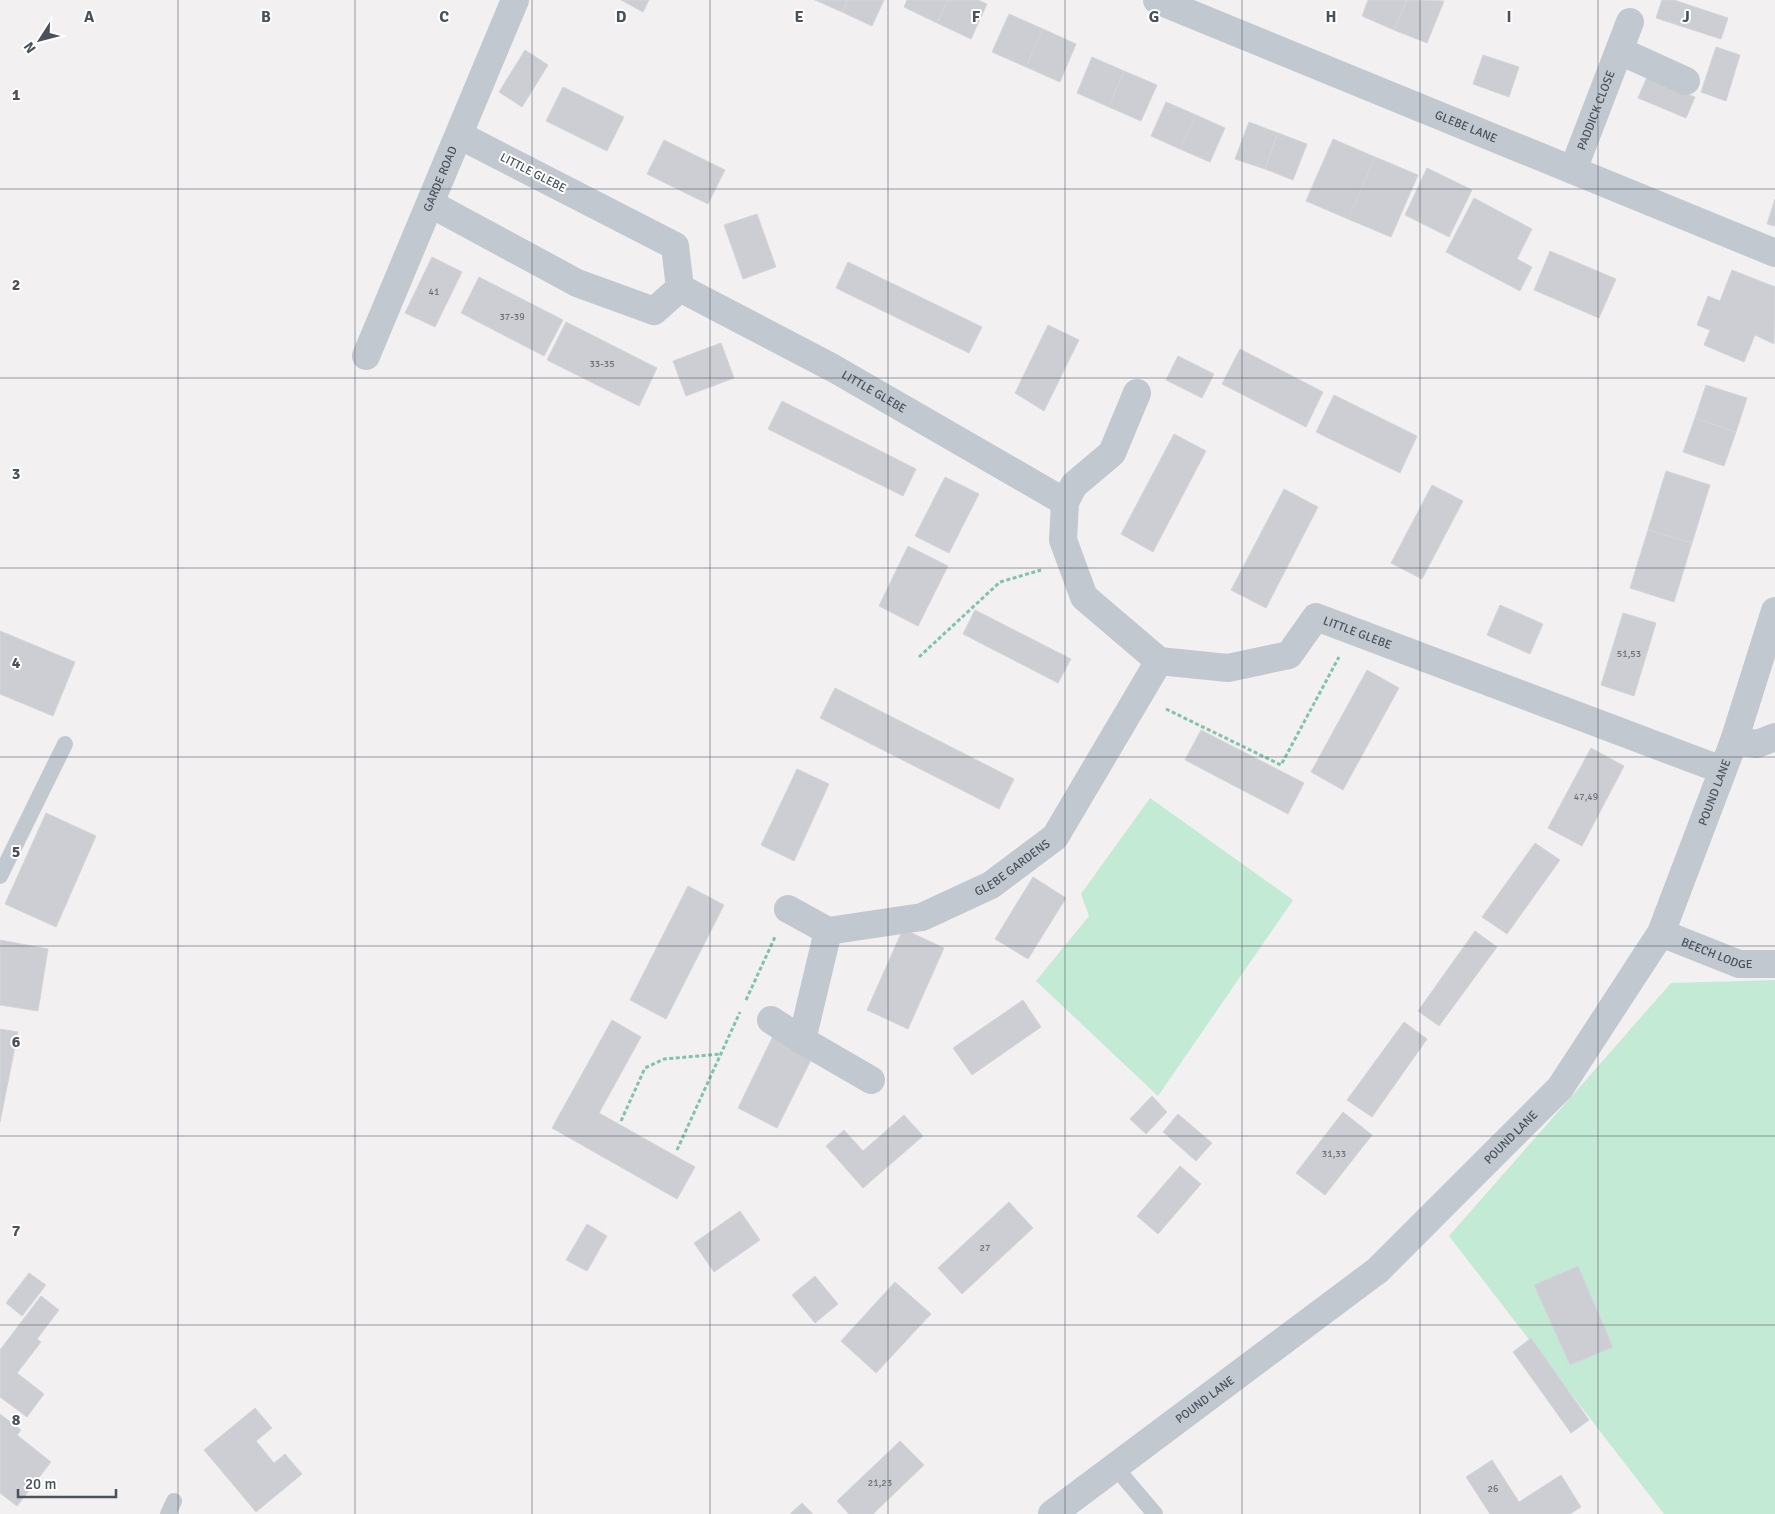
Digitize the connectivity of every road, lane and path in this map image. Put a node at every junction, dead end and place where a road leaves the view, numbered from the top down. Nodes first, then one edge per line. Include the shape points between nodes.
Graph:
1 (515, 0) edge
2 (1157, 0) edge
3 (1630, 22) dead end
4 (1620, 51) junction
5 (1686, 81) dead end
6 (459, 135) junction
7 (1573, 170) junction
8 (431, 204) junction
9 (1775, 253) edge
10 (680, 288) junction
11 (366, 356) dead end
12 (1137, 393) dead end
13 (1065, 502) junction
14 (1071, 561) junction
15 (1775, 611) edge
16 (1352, 632) junction
17 (920, 657) dead end
18 (1159, 661) junction
19 (1139, 696) junction
20 (1775, 737) edge
21 (1734, 741) junction
22 (65, 744) dead end
23 (1722, 770) junction
24 (0, 876) edge
25 (788, 909) joint
26 (828, 931) junction
27 (1661, 933) junction
28 (1775, 964) edge
29 (771, 1020) dead end
30 (802, 1040) junction
31 (721, 1054) junction
32 (871, 1080) dead end
33 (621, 1121) dead end
34 (677, 1150) dead end
35 (1115, 1467) junction
36 (1052, 1514) edge
37 (1155, 1514) edge

1 - 6 street, GARDE ROAD
2 - 7 street, GLEBE LANE
3 - 4 street, PADDICK CLOSE
4 - 5 street
4 - 7 street, PADDICK CLOSE
6 - 8 street, GARDE ROAD
6 - 10 street, LITTLE GLEBE via 675,246
7 - 9 street, GLEBE LANE
8 - 10 street via 577,283 654,311
8 - 11 street, GARDE ROAD
10 - 13 street, LITTLE GLEBE via 832,368
12 - 13 street via 1112,453 1074,485
13 - 14 street via 1063,540
14 - 17 path via 1000,582
14 - 18 street via 1084,598
15 - 21 street, POUND LANE
16 - 18 street, LITTLE GLEBE via 1316,617 1289,654 1228,668
16 - 19 path via 1281,765
16 - 23 street, LITTLE GLEBE
18 - 19 street, GLEBE GARDENS
19 - 26 street, GLEBE GARDENS via 1055,837 991,885 922,917
20 - 21 street via 1757,744
21 - 23 street, POUND LANE
22 - 24 lane
23 - 27 street, POUND LANE
25 - 26 street
25 - 31 path
26 - 30 street
27 - 28 street, BEECH LODGE via 1739,964
27 - 35 street, POUND LANE via 1560,1088 1378,1270
29 - 30 street
30 - 32 street
31 - 33 path via 664,1059 645,1068
31 - 34 path
35 - 36 street, POUND LANE
35 - 37 lane

